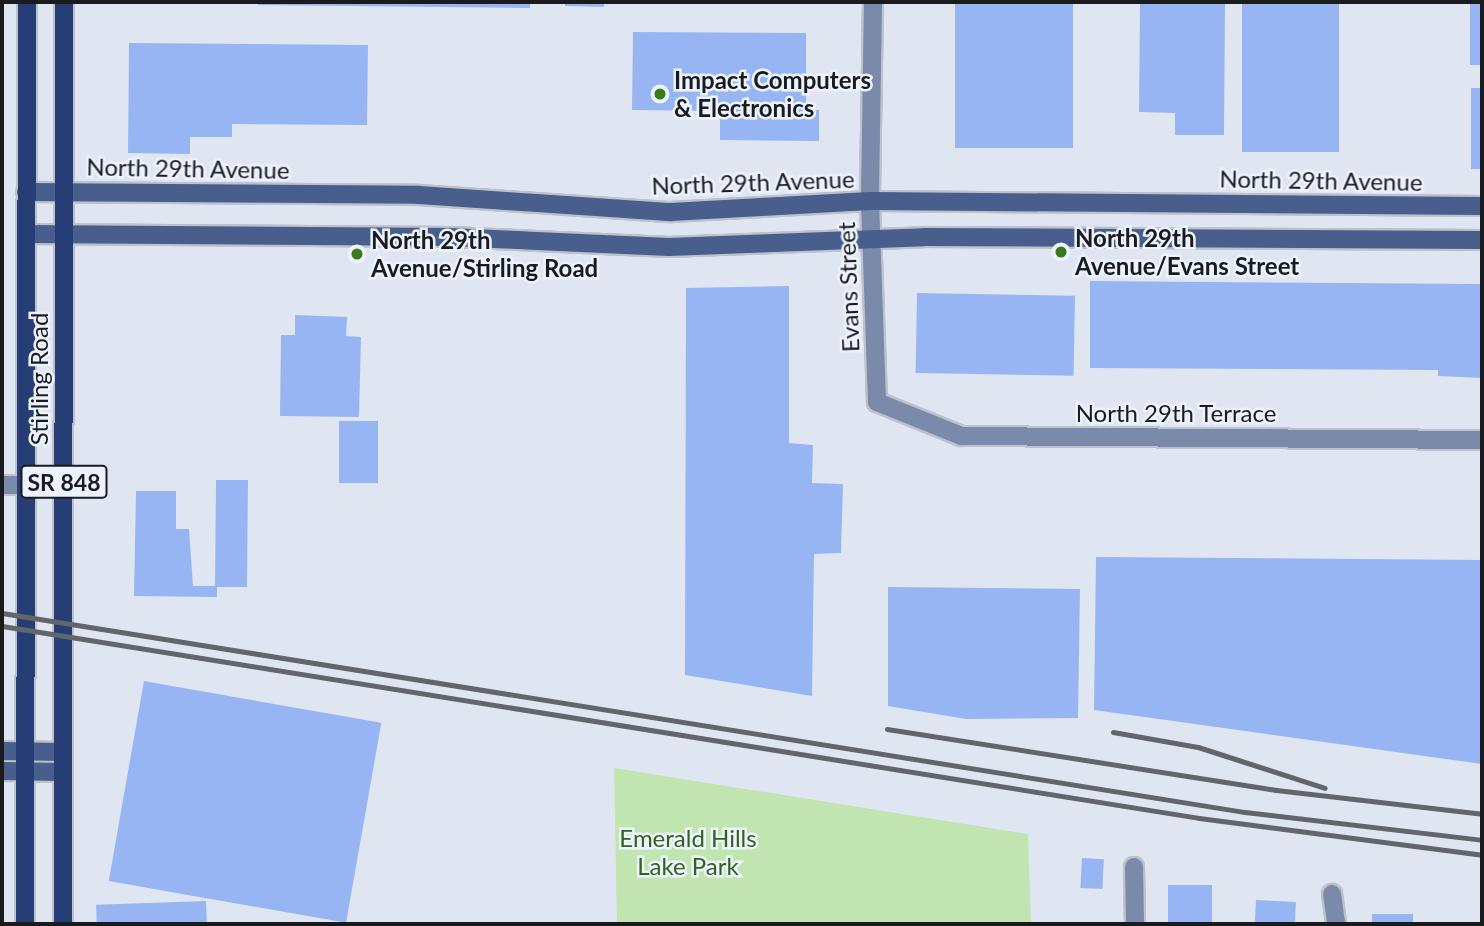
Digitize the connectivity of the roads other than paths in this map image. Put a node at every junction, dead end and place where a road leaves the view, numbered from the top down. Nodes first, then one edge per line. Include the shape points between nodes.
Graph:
1 (27, 2) edge
2 (64, 2) edge
3 (873, 2) edge
4 (26, 192) junction
5 (64, 192) junction
6 (870, 201) junction
7 (1482, 206) edge
8 (26, 234) junction
9 (64, 234) junction
10 (1482, 240) edge
11 (872, 242) junction
12 (877, 402) joint
13 (1482, 440) edge
14 (2, 485) edge
15 (25, 485) junction
16 (64, 485) junction
17 (2, 751) edge
18 (25, 751) junction
19 (63, 752) junction
20 (2, 771) edge
21 (25, 772) junction
22 (63, 772) junction
23 (1134, 867) dead end
24 (1332, 894) dead end
25 (25, 924) edge
26 (63, 924) edge
27 (1135, 924) edge
28 (1336, 924) edge

1 - 4 main road, Stirling Road / SR 848
2 - 5 main road, Stirling Road / SR 848
3 - 6 street, Evans Street
4 - 5 street, North 29th Avenue
4 - 8 main road, Stirling Road / SR 848
5 - 6 street, North 29th Avenue via 419,195 671,212
5 - 9 main road, Stirling Road / SR 848
6 - 7 street, North 29th Avenue
6 - 11 street, Evans Street
8 - 9 street
8 - 15 main road, Stirling Road / SR 848
9 - 11 street via 450,237 669,247
9 - 16 main road, Stirling Road / SR 848
10 - 11 street via 924,237
11 - 12 street, Evans Street
12 - 13 street, North 29th Terrace via 961,436
14 - 15 street
15 - 16 street
15 - 18 main road, Stirling Road / SR 848
16 - 19 main road, Stirling Road / SR 848
17 - 18 street
18 - 19 street
18 - 21 main road, Stirling Road / SR 848
19 - 22 main road, Stirling Road / SR 848
20 - 21 street
21 - 22 street
21 - 25 main road, Stirling Road / SR 848
22 - 26 main road, Stirling Road / SR 848
23 - 27 street
24 - 28 street

